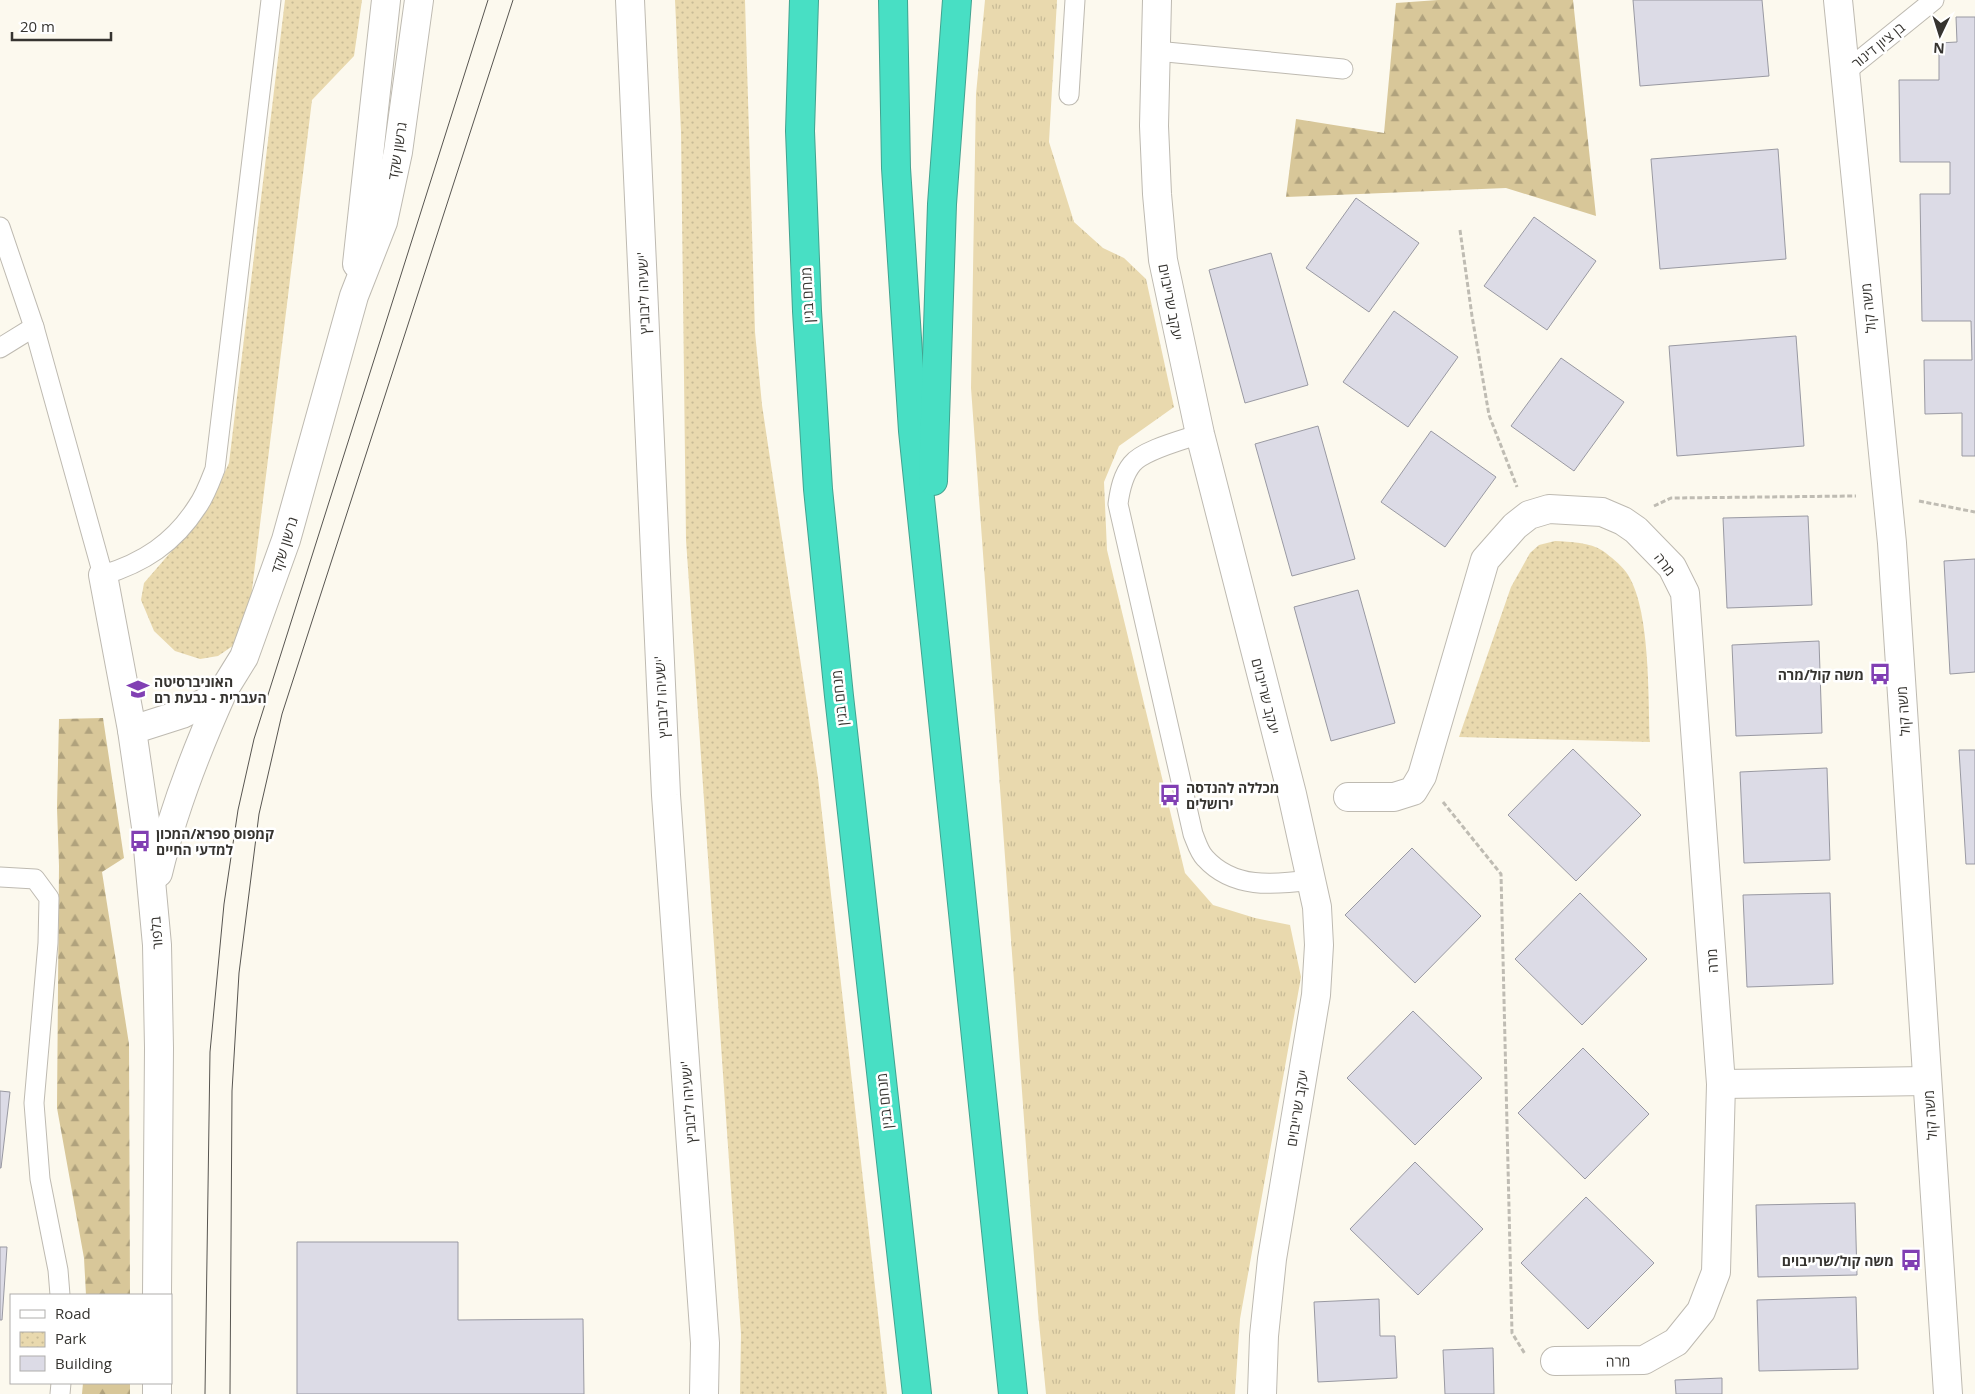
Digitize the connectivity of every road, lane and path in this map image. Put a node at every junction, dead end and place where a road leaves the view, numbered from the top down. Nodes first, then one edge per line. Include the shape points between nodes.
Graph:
1 (271, 0) edge
2 (386, 0) edge
3 (418, 0) edge
4 (630, 0) edge
5 (792, 0) edge
6 (804, 0) edge
7 (893, 0) edge
8 (957, 0) edge
9 (1075, 0) edge
10 (1158, 0) edge
11 (1838, 0) edge
12 (1934, 0) edge
13 (1156, 51) junction
14 (1343, 69) dead end
15 (1845, 72) junction
16 (1069, 96) dead end
17 (800, 131) junction
18 (0, 227) edge
19 (1460, 230) dead end
20 (354, 296) junction
21 (34, 327) junction
22 (0, 348) edge
23 (1200, 434) junction
24 (1887, 495) junction
25 (1975, 512) edge
26 (1529, 515) junction
27 (1622, 521) junction
28 (103, 575) junction
29 (929, 582) junction
30 (222, 691) junction
31 (132, 730) junction
32 (1422, 776) junction
33 (1348, 797) dead end
34 (0, 877) edge
35 (1311, 880) junction
36 (153, 892) junction
37 (1927, 1081) junction
38 (1721, 1084) junction
39 (60, 1294) edge
40 (157, 1294) edge
41 (1555, 1361) joint
42 (704, 1394) edge
43 (917, 1394) edge
44 (1013, 1394) edge
45 (1262, 1394) edge
46 (1948, 1394) edge

1 - 28 lane via 215,469 198,506 180,531 157,551 126,568
2 - 20 street, גרשון שקד
3 - 20 street, גרשון שקד via 393,182 383,222
4 - 42 street, ישעיהו ליבוביץ' via 666,795 705,1343
5 - 17 highway
6 - 17 highway, מנחם בגין
7 - 29 highway via 895,150 902,278 913,431
8 - 29 highway via 942,204
9 - 16 lane
10 - 13 street, יעקב שרייבוים
11 - 15 street, משה קול
12 - 15 lane, בן ציון דינור
13 - 14 lane
13 - 23 street, יעקב שרייבוים via 1154,126 1163,260
15 - 24 street, משה קול
17 - 43 highway, מנחם בגין via 818,489
18 - 21 lane
19 - 26 path via 1489,415
20 - 30 street, גרשון שקד via 286,540 244,657
21 - 22 lane
21 - 28 lane
23 - 35 street, יעקב שרייבוים
23 - 35 lane via 1152,450 1133,462 1122,484 1118,504 1193,834 1204,857 1223,874 1245,882 1275,885
24 - 25 path
24 - 27 path via 1671,498
24 - 37 street, משה קול
26 - 27 street, מרה via 1549,509 1576,510 1602,512
26 - 32 street, מרה via 1485,560
27 - 38 street, מרה via 1636,530 1672,567 1685,594
28 - 31 street, בלפור
29 - 44 highway
30 - 31 street, גרשון שקד via 182,714
30 - 36 street via 178,799
31 - 36 street, בלפור
32 - 33 street, מרה via 1413,791 1394,797
32 - 41 path via 1501,874 1512,1333 1528,1358
34 - 39 lane via 35,880 49,898 34,1103 40,1179
35 - 45 street, יעקב שרייבוים via 1317,907 1319,945 1316,995 1272,1259
36 - 40 street, בלפור via 158,1004
37 - 38 street
37 - 46 street, משה קול
38 - 41 street, מרה via 1716,1272 1700,1311 1676,1342 1644,1360

